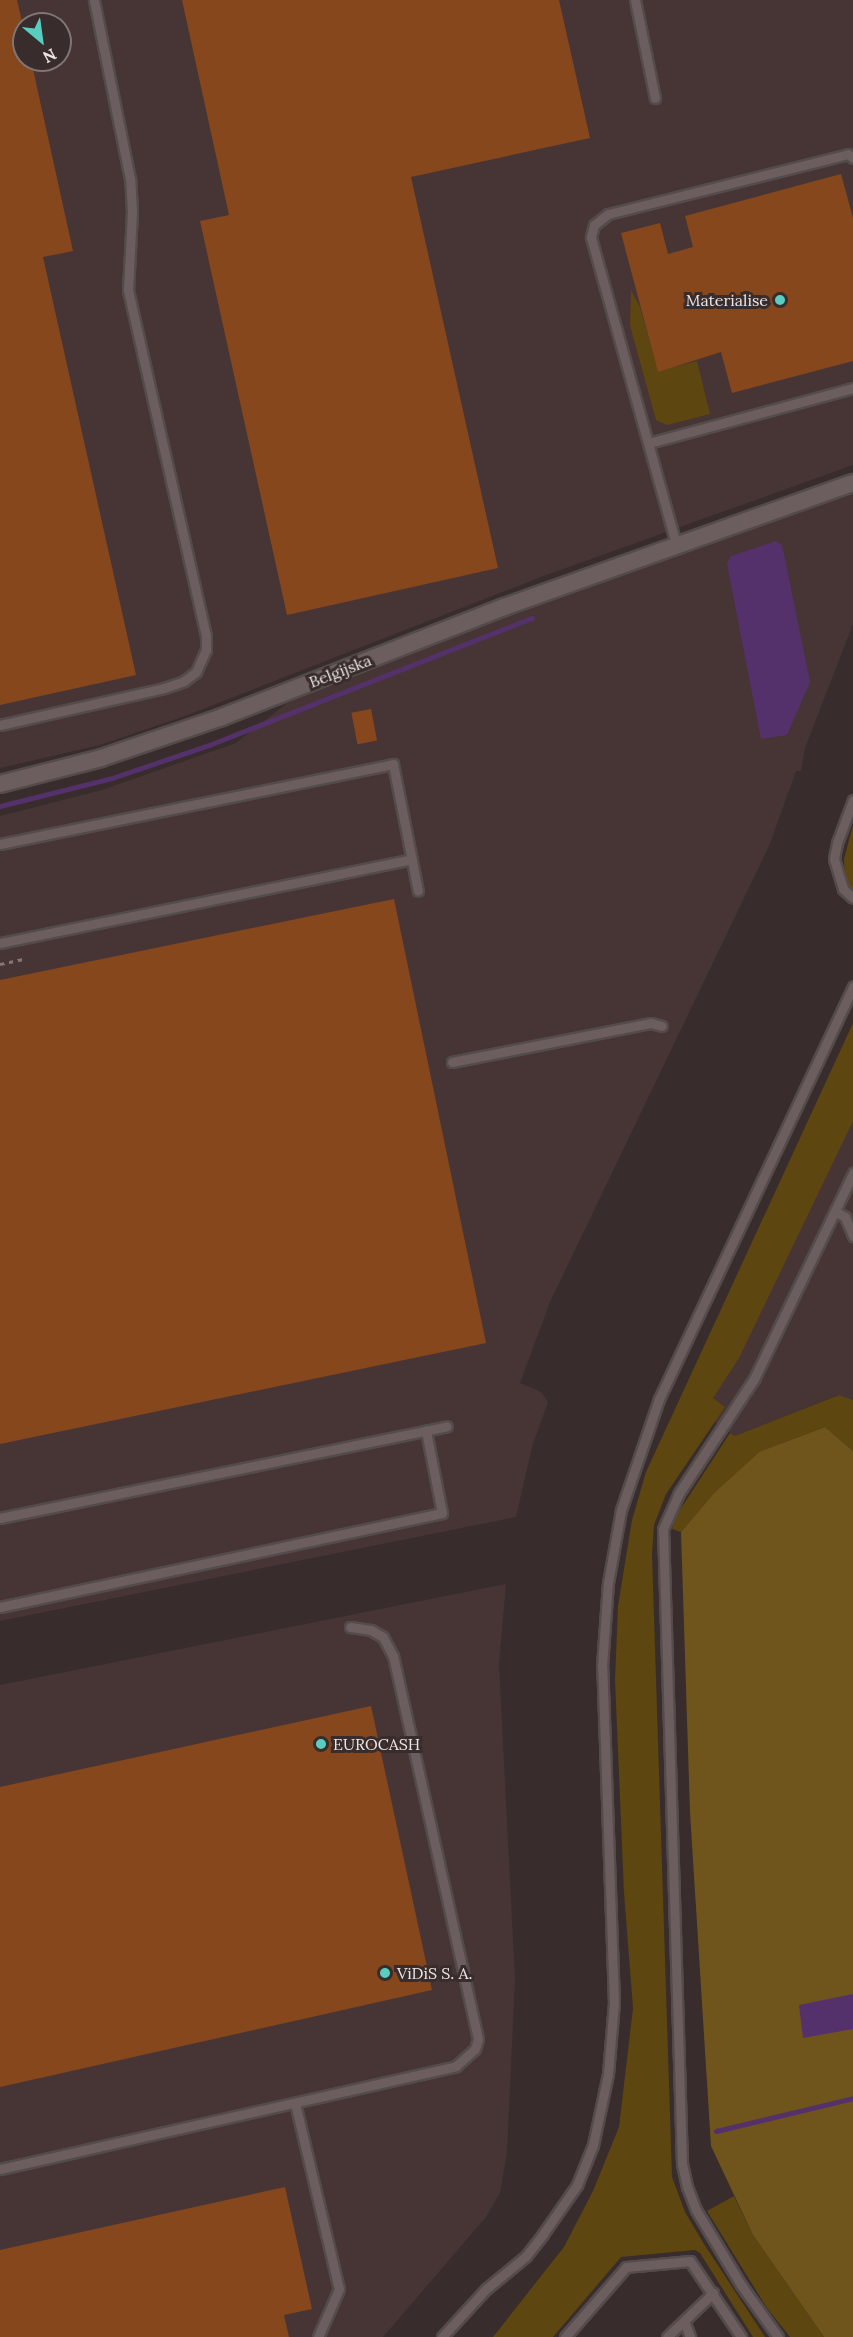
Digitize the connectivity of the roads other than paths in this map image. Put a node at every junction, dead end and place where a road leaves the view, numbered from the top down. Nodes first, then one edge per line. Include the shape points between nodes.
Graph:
1 (94, 0) edge
2 (635, 0) edge
3 (655, 98) dead end
4 (853, 158) edge
5 (853, 388) edge
6 (649, 442) junction
7 (853, 483) edge
8 (676, 544) junction
9 (0, 725) edge
10 (0, 784) edge
11 (853, 800) edge
12 (0, 844) edge
13 (412, 859) junction
14 (418, 891) dead end
15 (853, 898) edge
16 (0, 943) edge
17 (853, 986) edge
18 (662, 1026) dead end
19 (452, 1062) dead end
20 (853, 1173) edge
21 (835, 1211) junction
22 (853, 1236) edge
23 (447, 1426) dead end
24 (426, 1431) junction
25 (0, 1518) edge
26 (0, 1607) edge
27 (350, 1627) dead end
28 (295, 2103) junction
29 (0, 2169) edge
30 (713, 2293) junction
31 (684, 2320) junction
32 (318, 2337) edge
33 (442, 2337) edge
34 (566, 2337) edge
35 (667, 2337) edge
36 (690, 2337) edge
37 (741, 2337) edge
38 (778, 2337) edge

1 - 9 lane via 130,179 128,291 206,636 206,651 195,672 184,681
2 - 3 lane
4 - 6 lane via 848,154 608,214 594,225 591,237
5 - 6 lane
6 - 8 lane
7 - 8 street, Belgijska
8 - 10 street, Belgijska via 222,717 101,758
11 - 15 lane via 834,859 843,889
12 - 13 lane via 393,764
13 - 14 lane
13 - 16 lane
17 - 33 lane via 659,1399 621,1510 608,1583 602,1666 614,2011 608,2074 593,2145 577,2185 526,2256 486,2289
18 - 19 lane via 651,1023
20 - 21 lane
21 - 22 lane via 845,1217
21 - 38 lane via 754,1379 680,1493 663,1529 682,2164 696,2210
23 - 24 lane
24 - 25 lane
24 - 26 lane via 442,1512
27 - 28 lane via 371,1630 383,1637 393,1656 478,2039 471,2056 456,2066
28 - 29 lane
28 - 32 lane via 339,2289
30 - 31 lane
30 - 34 lane via 690,2261 626,2267
30 - 37 lane
31 - 35 lane
31 - 36 lane

